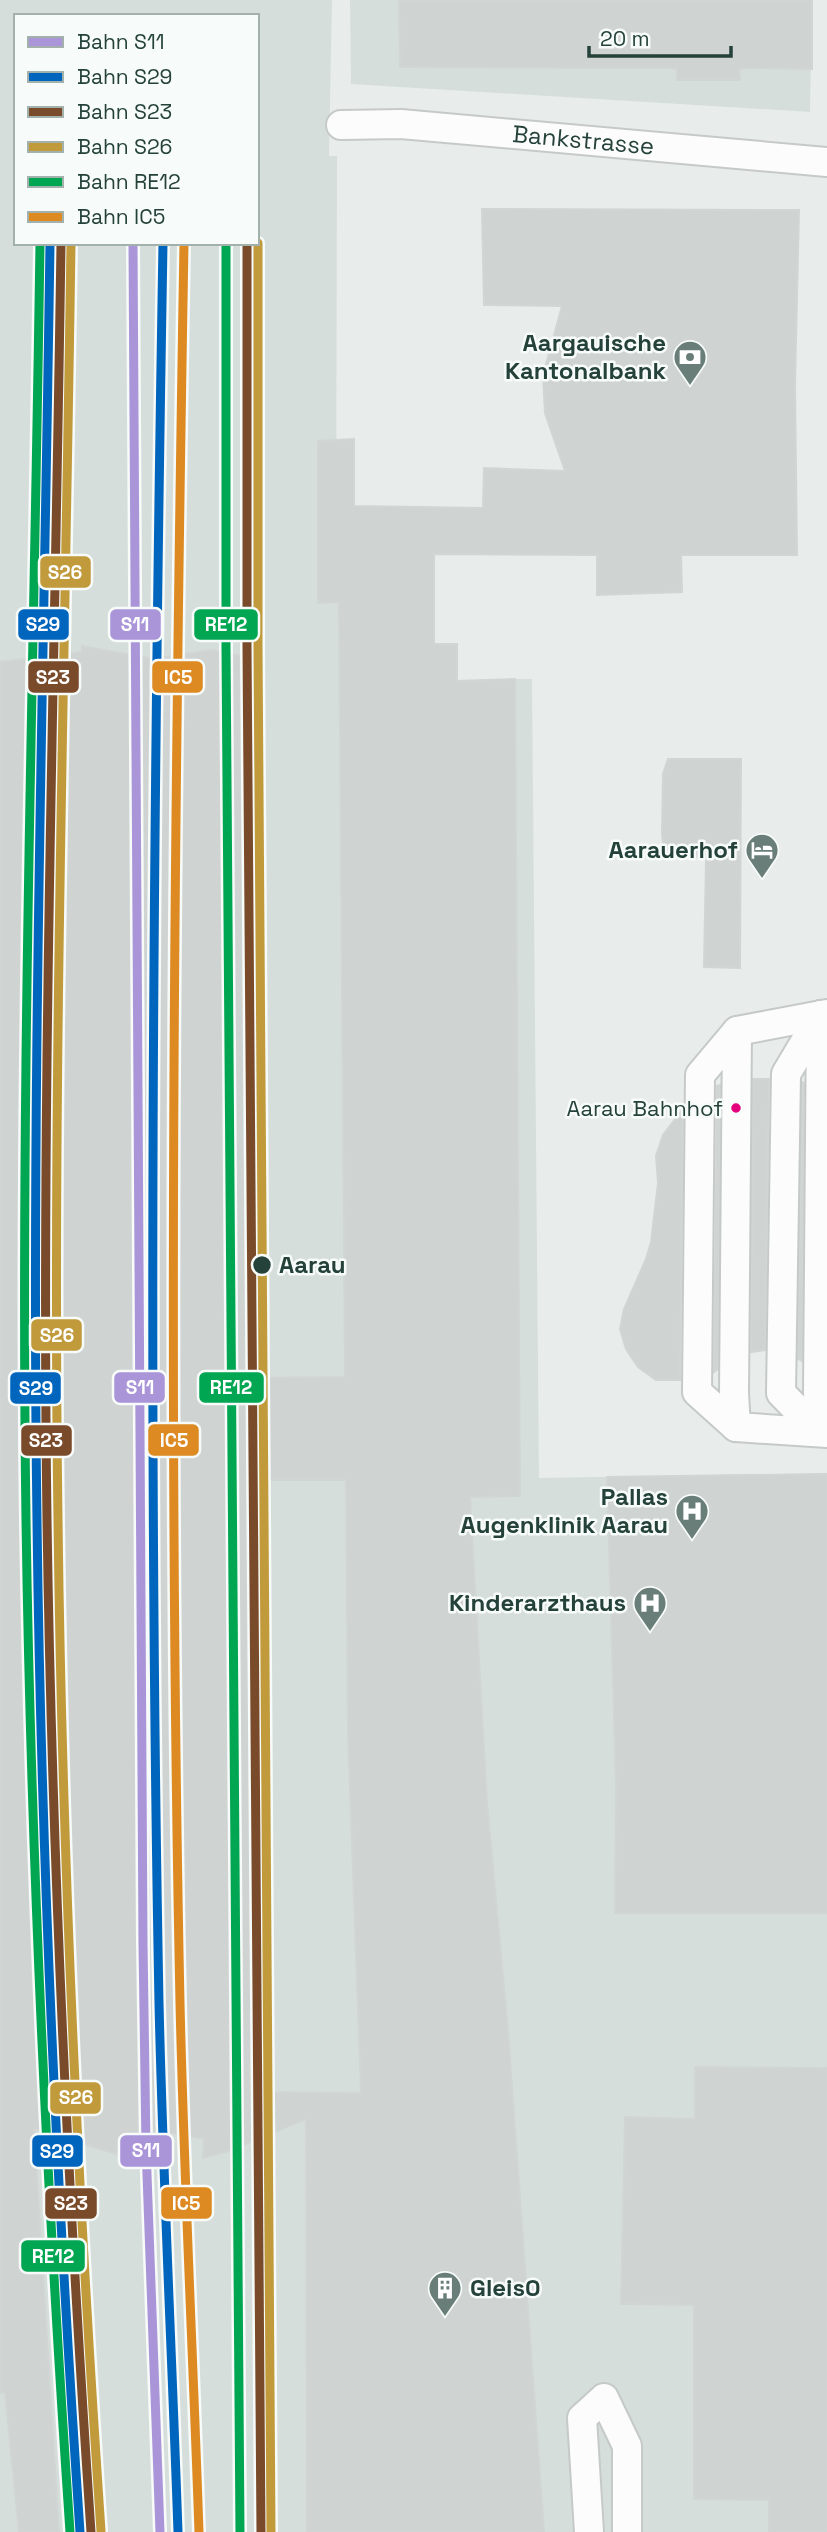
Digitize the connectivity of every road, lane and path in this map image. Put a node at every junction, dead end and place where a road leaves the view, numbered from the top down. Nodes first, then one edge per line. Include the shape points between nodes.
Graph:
1 (341, 125) dead end
2 (827, 162) edge
3 (824, 1014) edge
4 (737, 1031) junction
5 (736, 1427) junction
6 (823, 1433) edge
7 (589, 2532) edge
8 (627, 2532) edge

1 - 2 lane, Bankstrasse via 401,124
3 - 4 lane
3 - 6 lane via 818,1393
4 - 5 lane
4 - 5 lane via 700,1075 697,1354 697,1392
5 - 6 lane
7 - 8 lane via 582,2418 604,2399 627,2446

